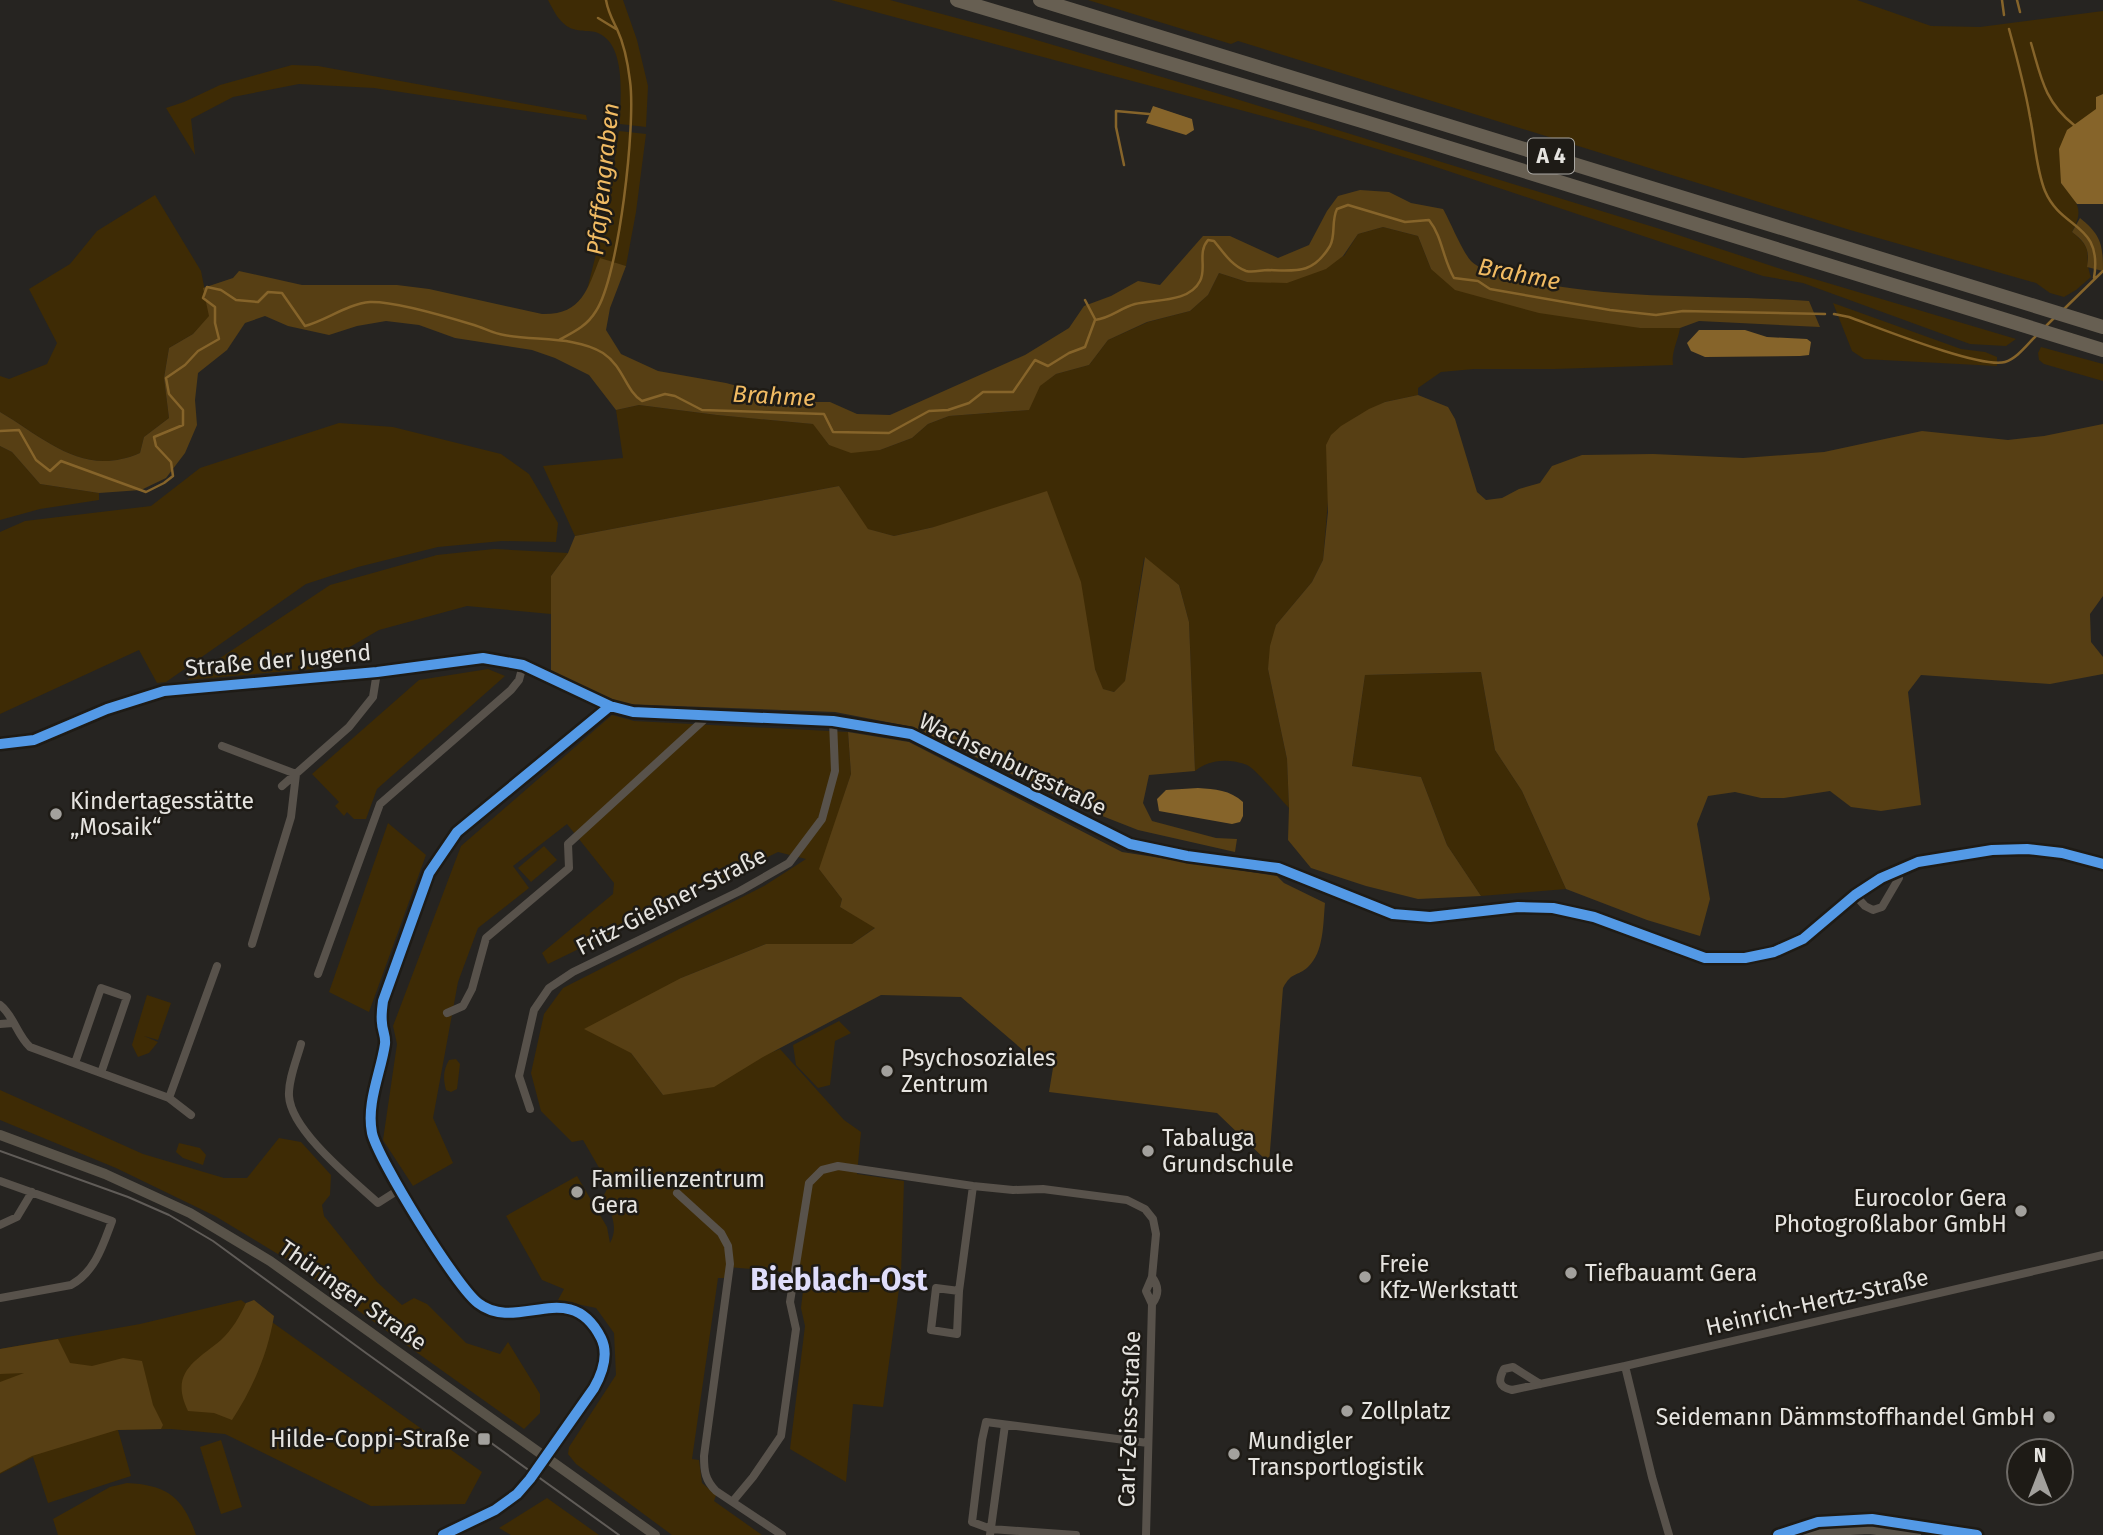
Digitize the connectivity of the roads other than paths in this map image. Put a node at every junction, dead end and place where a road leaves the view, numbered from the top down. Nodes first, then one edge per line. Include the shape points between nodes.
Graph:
1 (957, 0) edge
2 (1043, 1) edge
3 (2100, 326) edge
4 (2103, 351) edge
5 (523, 665) junction
6 (377, 672) junction
7 (564, 684) joint
8 (610, 706) junction
9 (707, 717) junction
10 (833, 721) junction
11 (0, 744) edge
12 (222, 746) dead end
13 (296, 774) junction
14 (282, 786) dead end
15 (2103, 864) edge
16 (1896, 871) junction
17 (1855, 895) junction
18 (252, 944) dead end
19 (217, 966) dead end
20 (318, 974) dead end
21 (0, 1005) edge
22 (447, 1013) dead end
23 (13, 1023) junction
24 (0, 1024) edge
25 (302, 1044) dead end
26 (75, 1063) junction
27 (102, 1073) junction
28 (169, 1098) junction
29 (530, 1109) dead end
30 (191, 1115) dead end
31 (0, 1135) edge
32 (0, 1181) edge
33 (973, 1186) junction
34 (400, 1189) junction
35 (32, 1192) junction
36 (677, 1193) dead end
37 (0, 1225) edge
38 (2103, 1255) edge
39 (959, 1291) junction
40 (0, 1298) edge
41 (1625, 1366) junction
42 (1540, 1384) junction
43 (1005, 1424) junction
44 (1148, 1443) junction
45 (545, 1457) junction
46 (733, 1500) junction
47 (990, 1532) edge
48 (1942, 1532) edge
49 (1781, 1534) edge
50 (443, 1535) edge
51 (655, 1535) edge
52 (782, 1535) edge
53 (1076, 1535) edge
54 (1146, 1535) edge
55 (1669, 1535) edge
56 (1916, 1535) edge
57 (1977, 1535) edge

1 - 4 highway, A 4
2 - 3 highway, A 4
5 - 6 street, Straße der Jugend via 483,658
5 - 7 street, Straße der Jugend
5 - 20 street via 511,690 380,804
6 - 11 street, Straße der Jugend via 164,691 34,740
6 - 13 street via 373,697 349,727
7 - 8 street, Wachsenburgstraße
8 - 9 street, Wachsenburgstraße
8 - 34 street via 457,832 429,873 383,1001 386,1040 372,1109 372,1132
9 - 10 street, Wachsenburgstraße
9 - 22 street via 568,844 569,868 486,938 472,989 463,1006
10 - 17 street, Wachsenburgstraße via 911,734 1130,844 1278,868 1393,914 1430,917 1518,907 1553,908 1594,917 1705,957 1745,958 1803,939
10 - 29 street, Fritz-Gießner-Straße via 835,771 822,820 789,863 549,988 534,1010 519,1076
12 - 13 street
13 - 14 street
13 - 18 street via 291,817
15 - 16 street, Wachsenburgstraße via 2062,853 1992,850 1918,862
16 - 17 street, Wachsenburgstraße
16 - 17 street via 1899,878 1882,907 1873,910
19 - 28 street
21 - 23 street
23 - 24 street
23 - 26 street via 30,1047
25 - 34 street via 289,1096 294,1114 321,1150 378,1203
26 - 27 street
26 - 27 street via 101,988 127,997
27 - 28 street
28 - 30 street
31 - 45 main road, Thüringer Straße via 105,1174 190,1213 270,1261
32 - 35 street
33 - 39 street
33 - 44 street, Carl-Zeiss-Straße via 1128,1199 1153,1219 1152,1278 1158,1291 1152,1304
33 - 46 street via 838,1166 822,1170 809,1183 790,1302 796,1329 781,1436
34 - 45 street via 457,1279 479,1304 500,1313 568,1307 596,1327 606,1354 601,1375
35 - 37 street via 18,1217
35 - 40 street via 112,1221 93,1266 79,1281
36 - 46 street via 721,1233 728,1246 730,1264 704,1456 708,1483
38 - 41 street, Heinrich-Hertz-Straße
39 - 39 street via 936,1288 931,1330 957,1334
41 - 42 street, Heinrich-Hertz-Straße
41 - 55 street
42 - 42 street, Heinrich-Hertz-Straße via 1513,1367 1504,1369 1500,1377 1500,1384 1512,1390
43 - 44 street
43 - 47 street
43 - 47 street via 986,1422 982,1440 972,1522
44 - 54 street, Carl-Zeiss-Straße
45 - 50 street via 525,1485 495,1510
45 - 51 main road, Thüringer Straße
46 - 52 street
47 - 53 street
48 - 49 main road via 1893,1521 1844,1519
48 - 57 main road
49 - 56 main road via 1869,1529

